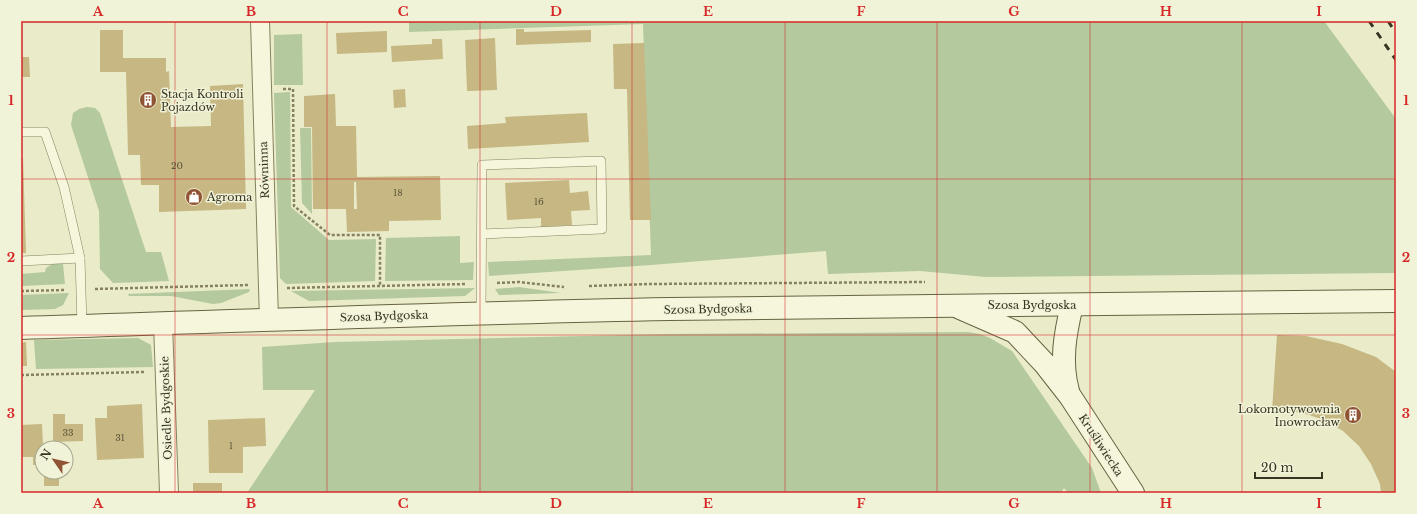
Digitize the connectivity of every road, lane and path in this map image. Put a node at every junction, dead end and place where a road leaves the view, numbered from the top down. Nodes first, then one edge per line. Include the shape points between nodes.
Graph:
1 (260, 21) edge
2 (262, 89) junction
3 (21, 132) edge
4 (482, 234) junction
5 (80, 258) junction
6 (21, 261) edge
7 (927, 282) dead end
8 (482, 283) junction
9 (380, 286) junction
10 (587, 286) dead end
11 (571, 287) dead end
12 (268, 288) junction
13 (81, 289) junction
14 (21, 291) edge
15 (1396, 301) edge
16 (1072, 305) junction
17 (955, 306) junction
18 (481, 314) junction
19 (269, 320) junction
20 (163, 323) junction
21 (82, 326) junction
22 (21, 328) edge
23 (165, 371) junction
24 (21, 375) edge
25 (1070, 396) junction
26 (169, 493) edge
27 (1133, 493) edge

1 - 2 street, Równinna
2 - 9 path via 293,89 294,206 330,235 380,235
2 - 12 street, Równinna
3 - 5 lane via 45,132 64,187
4 - 4 lane via 482,165 601,161 602,229
4 - 8 lane
5 - 6 lane
5 - 13 lane
7 - 10 path
8 - 9 path
8 - 11 path via 519,282
8 - 18 lane
9 - 12 path
12 - 13 path via 248,285
12 - 19 street, Równinna
13 - 14 path
13 - 21 lane
15 - 16 main road, Szosa Bydgoska
16 - 17 main road, Szosa Bydgoska
16 - 25 main road, Kruśliwiecka via 1063,360
17 - 18 main road, Szosa Bydgoska
17 - 25 main road, Kruśliwiecka via 1015,332 1046,364
18 - 19 main road, Szosa Bydgoska
19 - 20 main road, Szosa Bydgoska
20 - 21 main road, Szosa Bydgoska
20 - 23 street, Osiedle Bydgoskie
21 - 22 main road, Szosa Bydgoska
23 - 24 path
23 - 26 street, Osiedle Bydgoskie
25 - 27 main road, Kruśliwiecka

